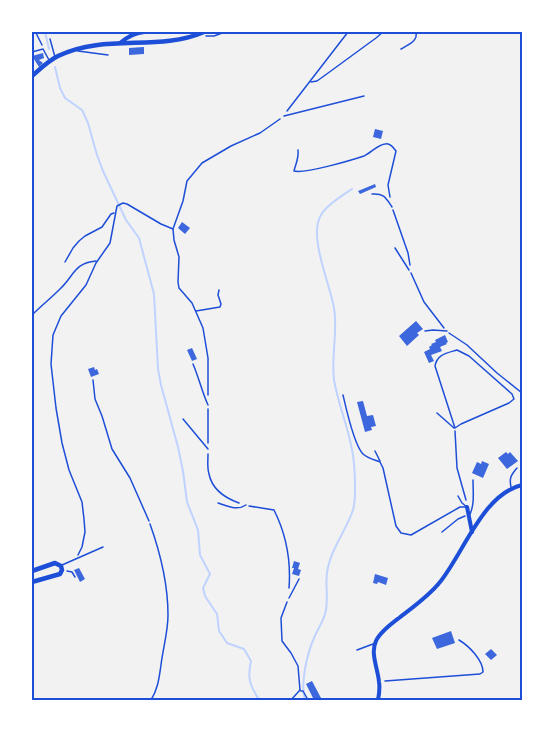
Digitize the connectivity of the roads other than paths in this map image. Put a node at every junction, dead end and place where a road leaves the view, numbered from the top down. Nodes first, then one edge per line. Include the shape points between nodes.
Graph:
1 (144, 32) edge
2 (204, 32) edge
3 (50, 39) dead end
4 (120, 43) junction
5 (74, 51) junction
6 (32, 52) edge
7 (108, 55) dead end
8 (55, 58) junction
9 (49, 61) junction
10 (32, 76) edge
11 (364, 96) dead end
12 (284, 116) road end
13 (372, 194) dead end
14 (393, 207) road end
15 (395, 248) dead end
16 (409, 270) road end
17 (425, 331) dead end
18 (447, 331) road end
19 (193, 364) dead end
20 (93, 380) dead end
21 (343, 395) dead end
22 (208, 405) road end
23 (437, 413) dead end
24 (183, 419) dead end
25 (455, 428) junction
26 (208, 449) road end
27 (375, 451) dead end
28 (380, 462) junction
29 (517, 468) dead end
30 (473, 480) dead end
31 (522, 485) edge
32 (513, 487) junction
33 (522, 490) edge
34 (458, 496) dead end
35 (218, 503) dead end
36 (246, 505) road end
37 (466, 507) junction
38 (469, 517) junction
39 (149, 520) road end
40 (472, 532) junction
41 (103, 547) dead end
42 (61, 566) junction
43 (32, 571) edge
44 (299, 579) dead end
45 (32, 582) edge
46 (289, 598) road end
47 (375, 643) junction
48 (357, 650) dead end
49 (378, 700) edge

1 - 4 street
2 - 4 street via 171,42
3 - 8 lane
4 - 5 street
5 - 7 lane
5 - 8 street
6 - 9 lane via 43,49
8 - 9 street
9 - 10 street
11 - 12 lane
13 - 14 lane via 384,196
15 - 16 lane
17 - 18 lane
19 - 22 lane
20 - 39 lane via 94,399 111,449 130,478
21 - 28 lane via 357,445 363,454
23 - 25 lane
24 - 26 lane
25 - 25 lane via 514,399 469,356 457,350 442,355 435,366
27 - 28 lane
28 - 37 lane via 396,526 401,532 411,535
29 - 32 lane via 510,476
30 - 38 lane
31 - 32 street
32 - 33 lane
32 - 40 street via 493,503
34 - 37 lane
35 - 36 lane via 231,508
37 - 38 street
38 - 40 street
40 - 47 street via 440,582 388,626
41 - 42 lane
42 - 43 street via 55,562
42 - 45 street via 60,574
44 - 46 lane
47 - 48 lane
47 - 49 street

